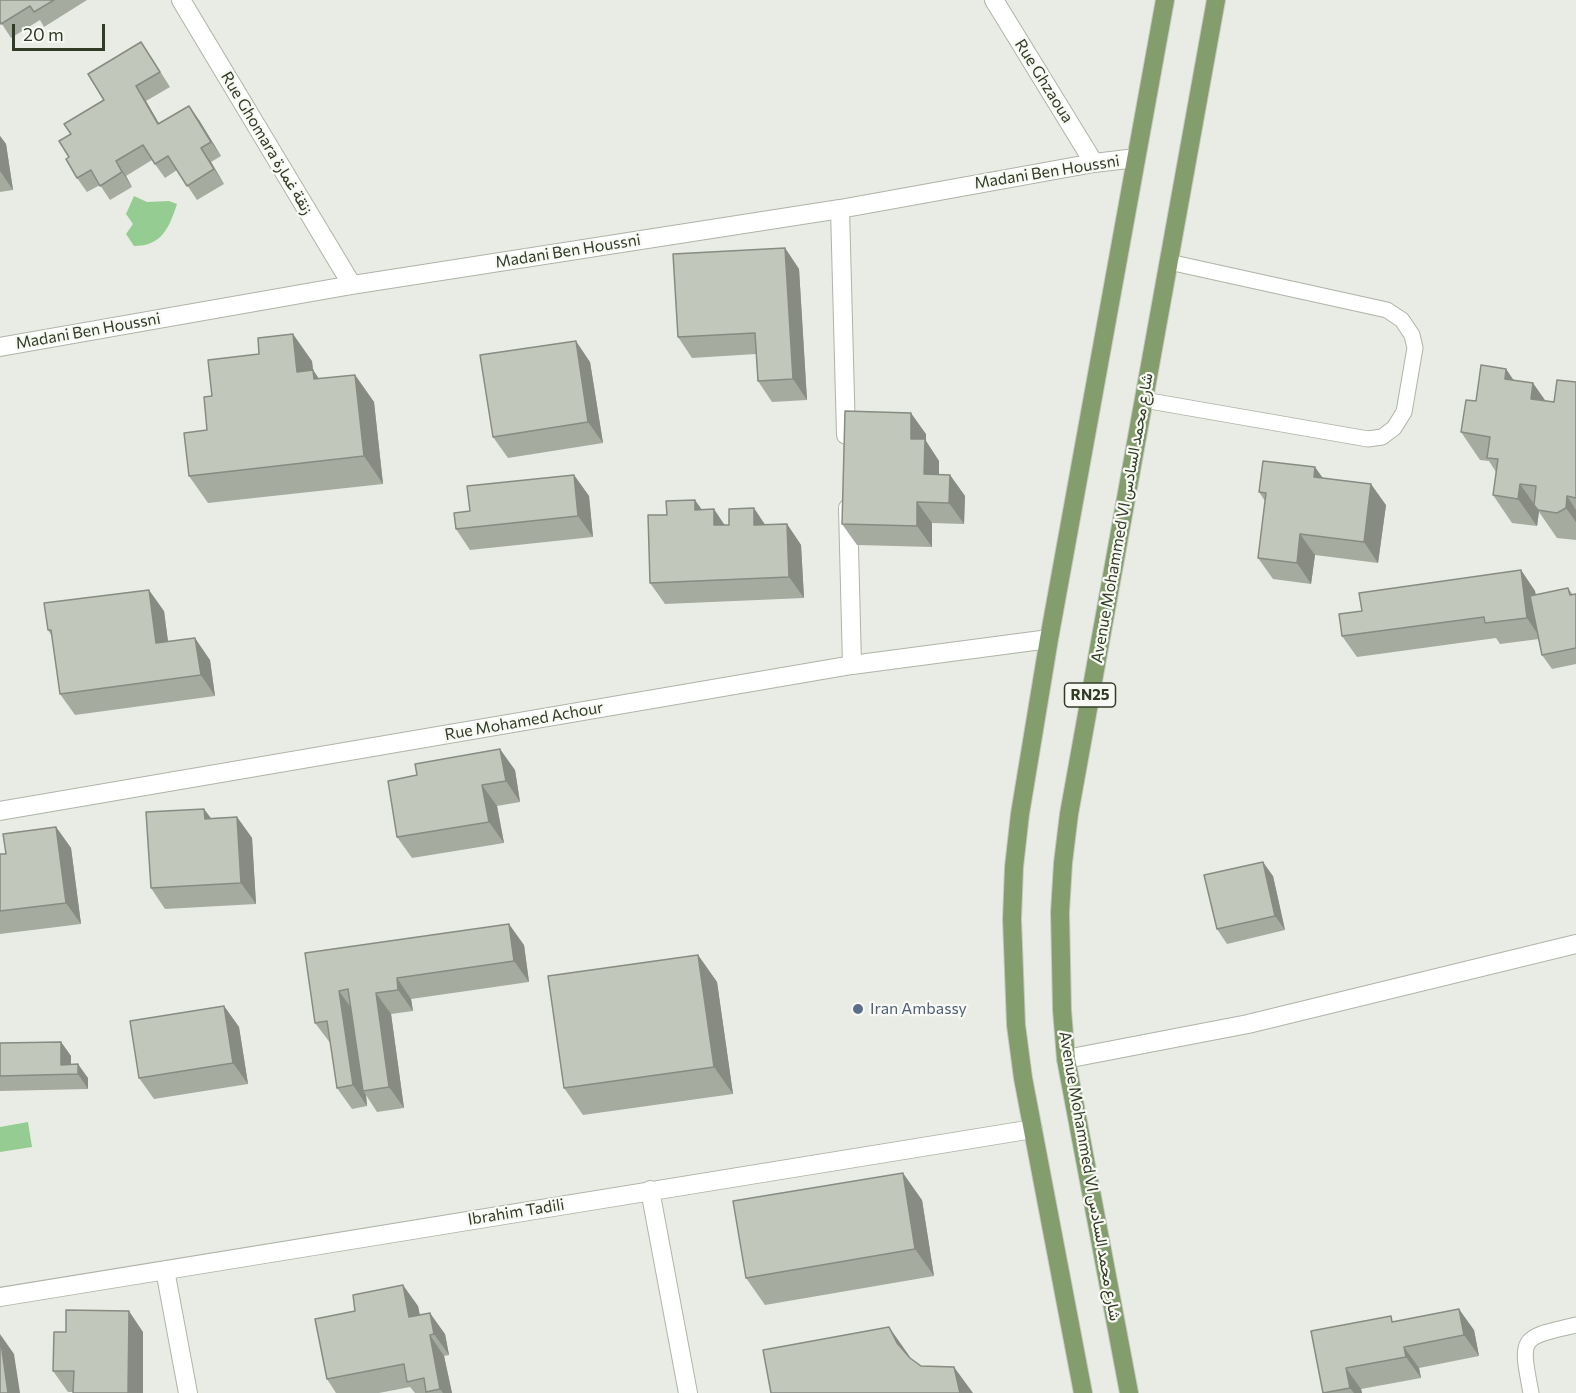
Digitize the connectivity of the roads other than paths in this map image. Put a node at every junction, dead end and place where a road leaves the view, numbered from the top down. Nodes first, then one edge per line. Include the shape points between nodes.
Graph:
1 (181, 0) edge
2 (994, 0) edge
3 (1165, 0) edge
4 (1216, 0) edge
5 (1136, 158) junction
6 (1094, 163) junction
7 (840, 209) junction
8 (1169, 262) junction
9 (352, 285) junction
10 (0, 347) edge
11 (1143, 400) junction
12 (846, 455) edge
13 (847, 490) edge
14 (1048, 639) junction
15 (852, 665) junction
16 (0, 811) edge
17 (1576, 944) edge
18 (1066, 1059) junction
19 (1033, 1130) junction
20 (650, 1190) junction
21 (165, 1270) junction
22 (0, 1297) edge
23 (1576, 1325) edge
24 (188, 1393) edge
25 (688, 1393) edge
26 (1083, 1393) edge
27 (1129, 1393) edge
28 (1531, 1393) edge

1 - 9 street, Rue Ghomara زنقة غمارة
2 - 6 street, Rue Ghzaoua
3 - 5 main road, RN25
4 - 8 main road, Avenue Mohammed VI شارع محمد السادس / RN25
5 - 6 street, Madani Ben Houssni
5 - 14 main road, RN25
6 - 7 street, Madani Ben Houssni
7 - 9 street, Madani Ben Houssni
7 - 12 street
8 - 11 main road, Avenue Mohammed VI شارع محمد السادس / RN25
8 - 11 lane via 1387,310 1402,320 1415,348 1404,412 1394,428 1382,437 1368,439
9 - 10 street, Madani Ben Houssni
11 - 18 main road, Avenue Mohammed VI شارع محمد السادس / RN25 via 1063,863 1060,961
13 - 15 street
14 - 15 street, Rue Mohamed Achour
14 - 19 main road, RN25 via 1020,814 1012,919 1016,1025
15 - 16 street, Rue Mohamed Achour
17 - 18 street via 1248,1024
18 - 27 main road, Avenue Mohammed VI شارع محمد السادس / RN25
19 - 20 street, Ibrahim Tadili
19 - 26 main road, RN25
20 - 21 street, Ibrahim Tadili
20 - 25 street
21 - 22 street, Ibrahim Tadili
21 - 24 street
23 - 28 lane via 1530,1339 1524,1356

